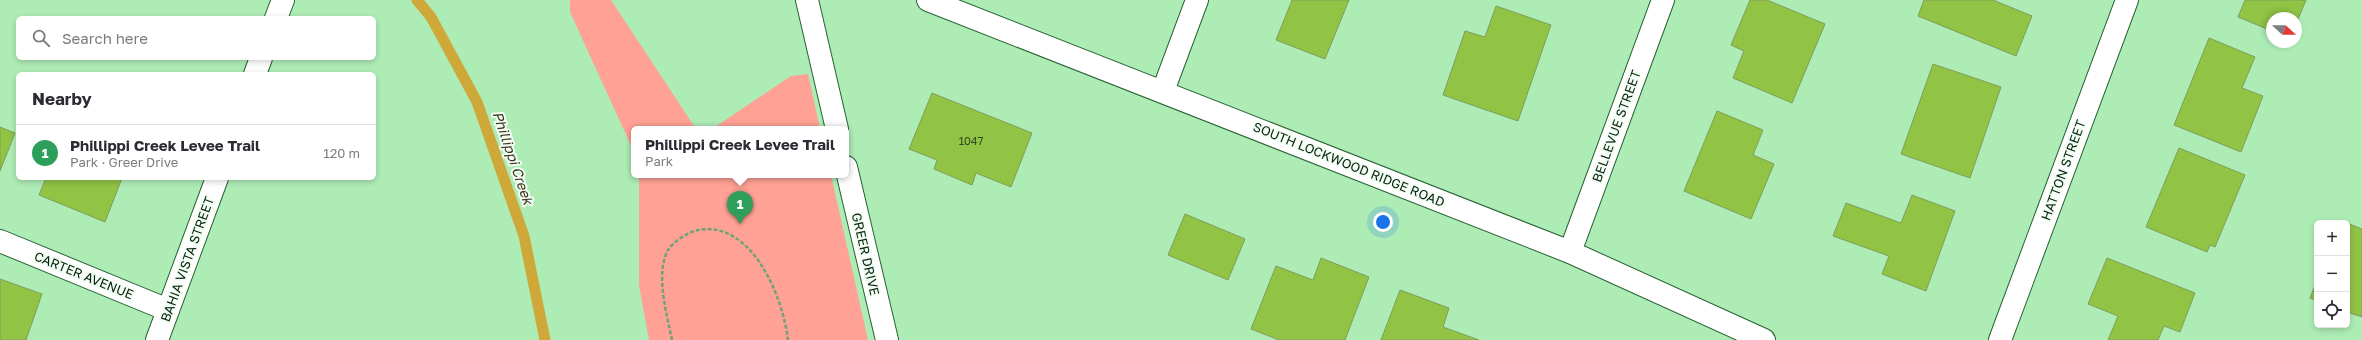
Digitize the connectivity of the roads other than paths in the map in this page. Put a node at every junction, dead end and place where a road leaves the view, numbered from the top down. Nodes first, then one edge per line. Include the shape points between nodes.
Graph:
1 (283, 0) edge
2 (806, 0) edge
3 (928, 0) edge
4 (1197, 0) edge
5 (1663, 0) edge
6 (2126, 0) edge
7 (277, 16) edge
8 (260, 60) edge
9 (256, 72) edge
10 (1163, 91) junction
11 (836, 126) edge
12 (849, 178) edge
13 (216, 180) edge
14 (0, 241) edge
15 (1570, 252) junction
16 (168, 310) junction
17 (157, 340) edge
18 (887, 340) edge
19 (1764, 340) edge
20 (2000, 340) edge

1 - 7 street
2 - 11 street
3 - 10 street, SOUTH LOCKWOOD RIDGE ROAD
4 - 10 street
5 - 15 street, BELLEVUE STREET
6 - 20 street, HATTON STREET
8 - 9 street
10 - 15 street, SOUTH LOCKWOOD RIDGE ROAD
12 - 18 street, GREER DRIVE
13 - 16 street, BAHIA VISTA STREET
14 - 16 street, CARTER AVENUE
15 - 19 street, SOUTH LOCKWOOD RIDGE ROAD
16 - 17 street, BAHIA VISTA STREET

